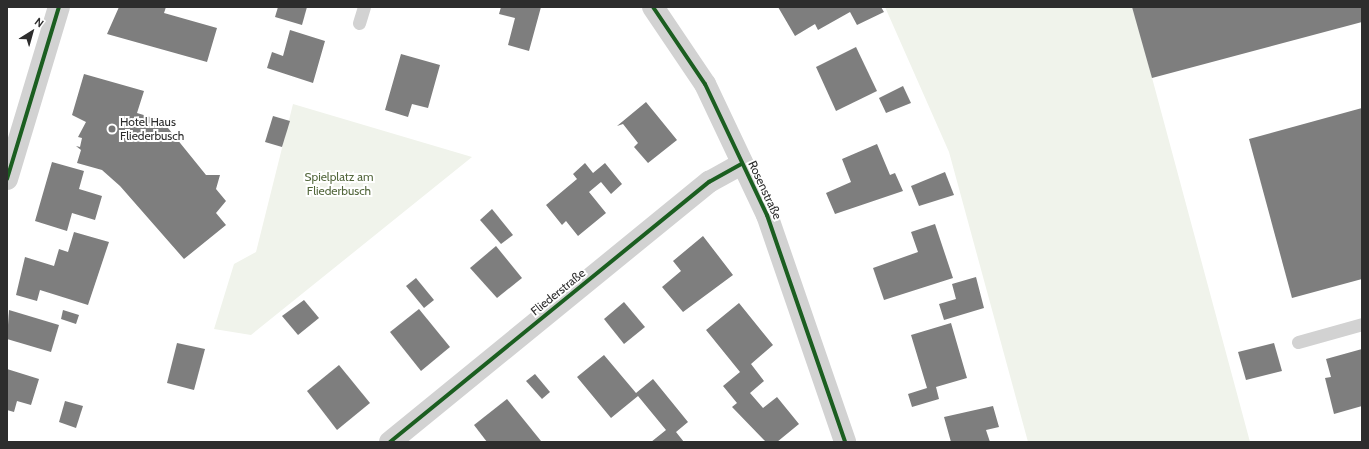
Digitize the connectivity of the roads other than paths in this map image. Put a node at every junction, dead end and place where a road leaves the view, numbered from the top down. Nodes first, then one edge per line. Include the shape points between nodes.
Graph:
1 (59, 7) edge
2 (364, 7) edge
3 (653, 7) edge
4 (359, 23) dead end
5 (742, 164) junction
6 (7, 179) edge
7 (1362, 324) edge
8 (1298, 342) dead end
9 (390, 442) edge
10 (846, 442) edge

1 - 6 street
2 - 4 lane
3 - 5 street, Rosenstraße via 705,84
5 - 9 street, Fliederstraße via 709,182
5 - 10 street, Rosenstraße via 767,215
7 - 8 lane

